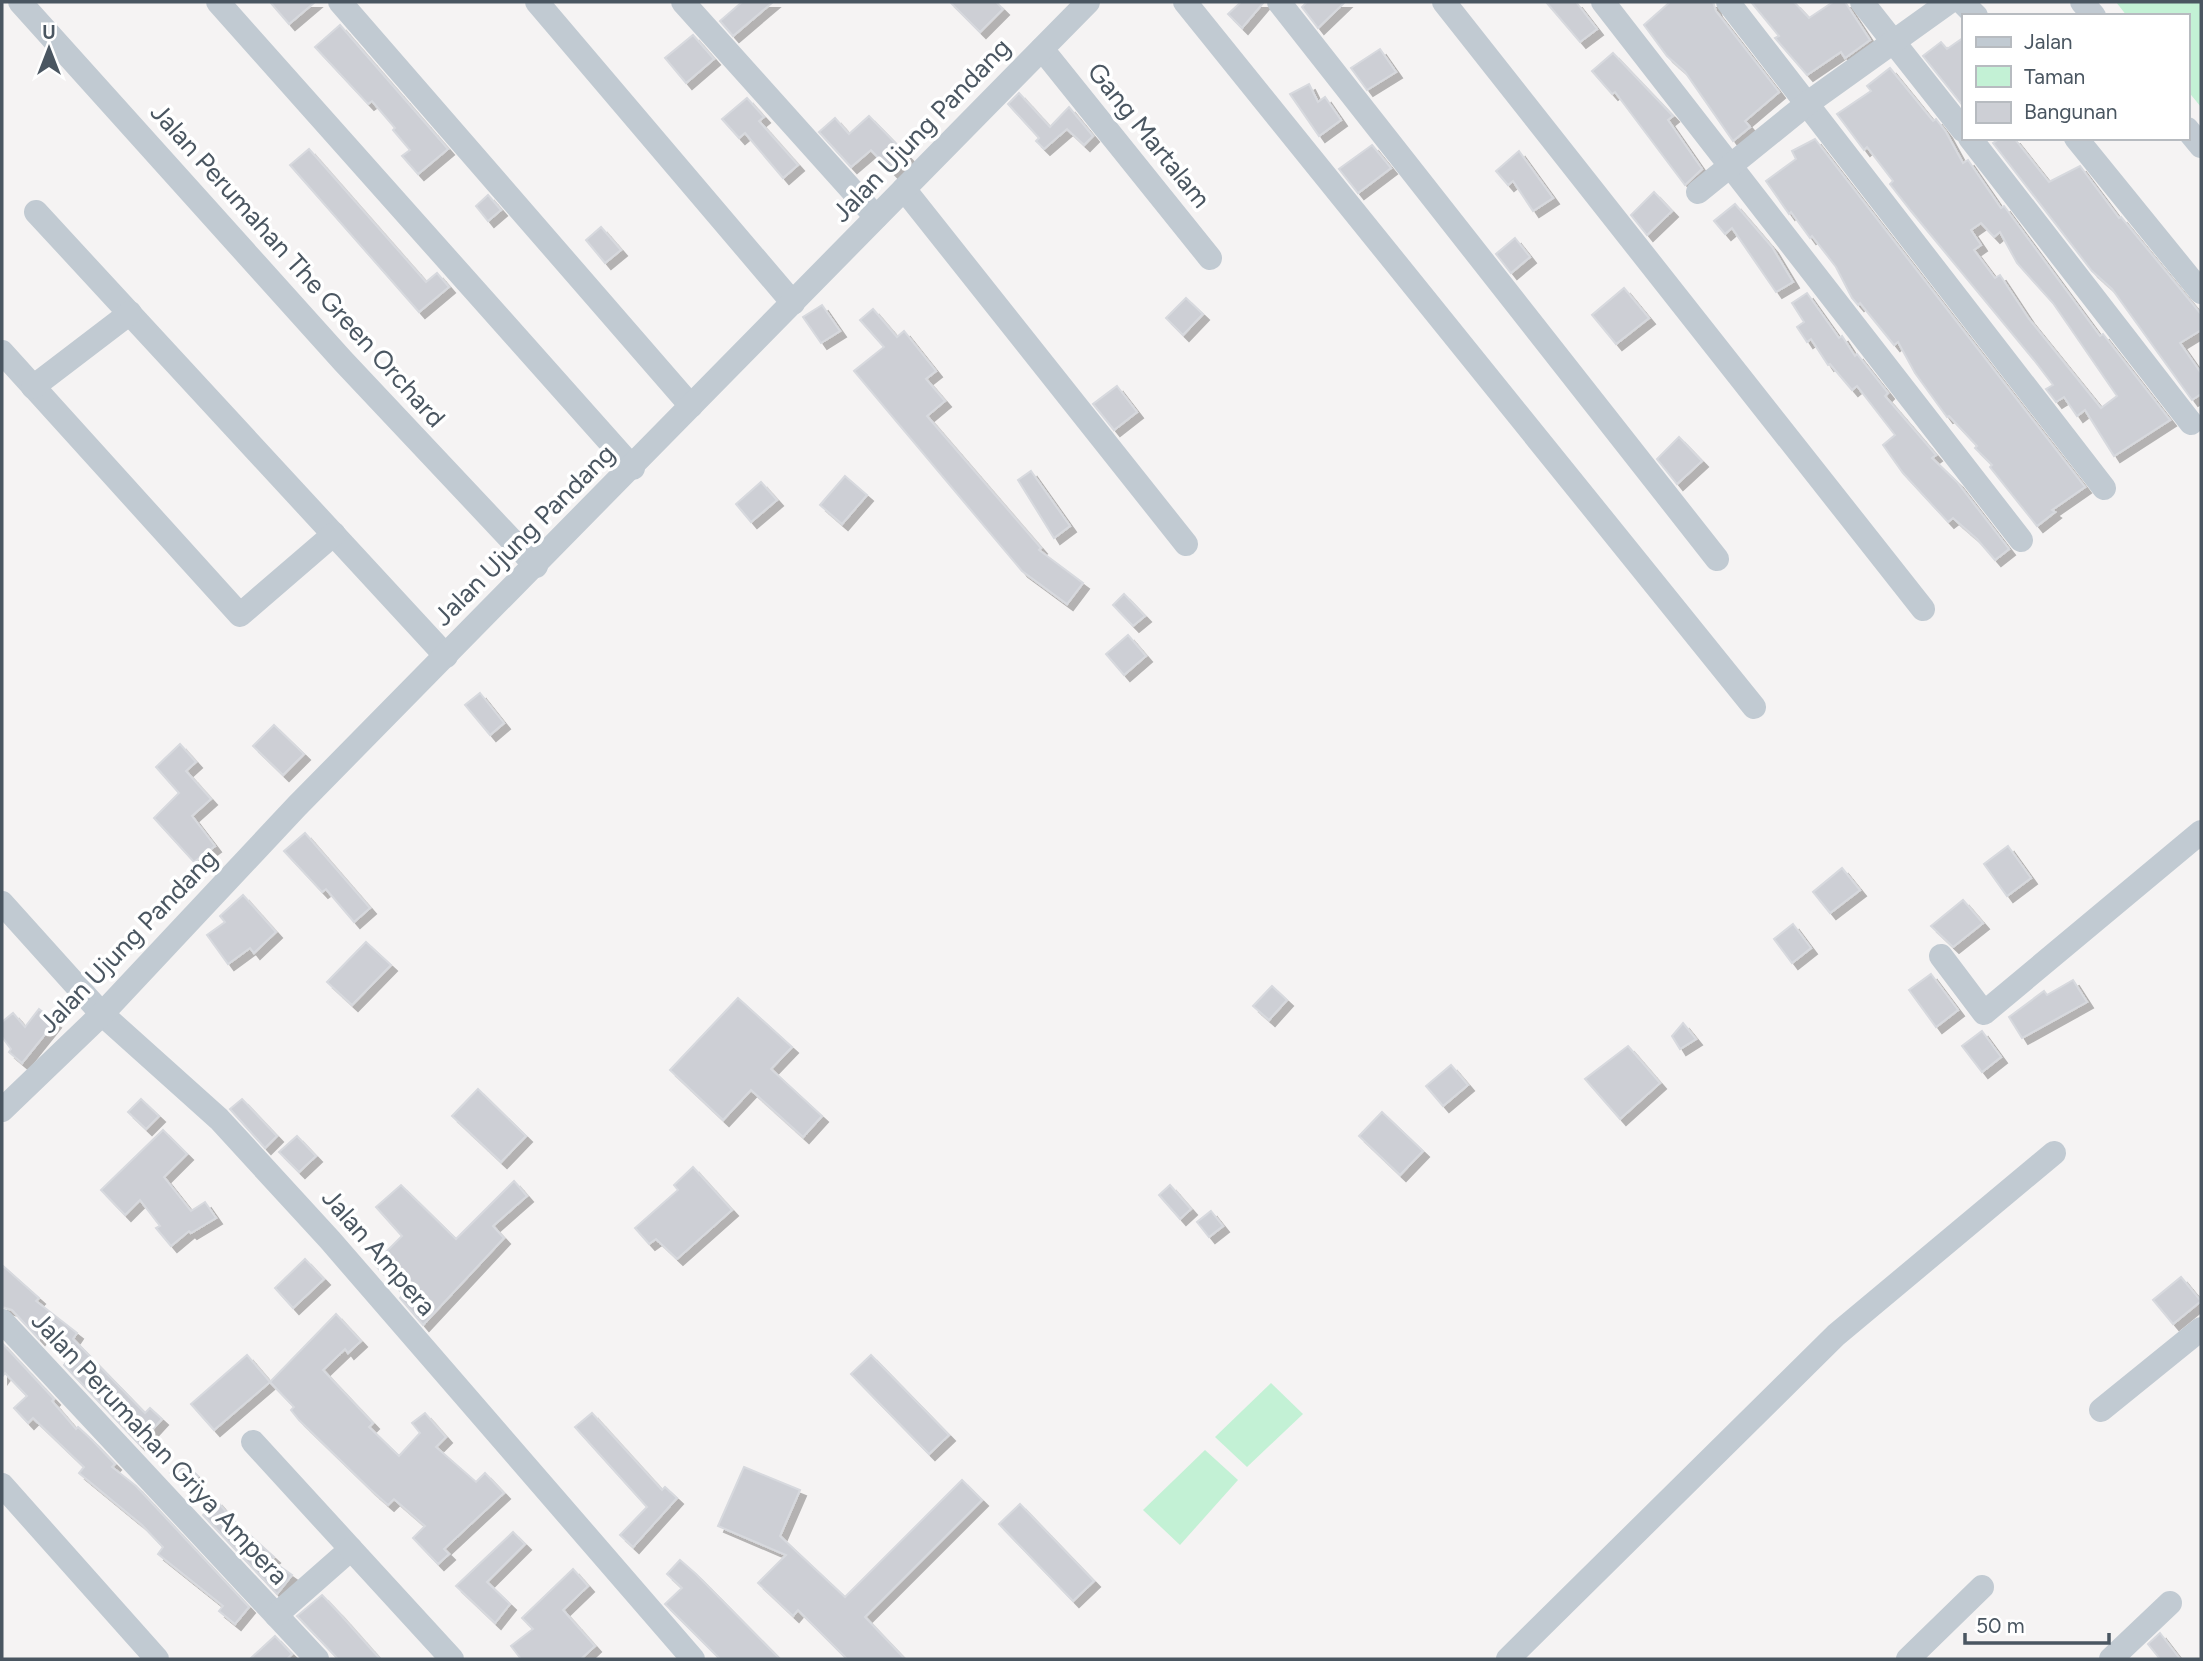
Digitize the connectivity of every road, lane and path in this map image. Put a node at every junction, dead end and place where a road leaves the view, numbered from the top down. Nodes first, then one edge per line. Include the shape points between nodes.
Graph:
1 (20, 2) edge
2 (218, 2) edge
3 (340, 2) edge
4 (537, 2) edge
5 (683, 2) edge
6 (1088, 2) edge
7 (1185, 2) edge
8 (1279, 2) edge
9 (1444, 2) edge
10 (1603, 2) edge
11 (1728, 2) edge
12 (1862, 2) edge
13 (1949, 2) edge
14 (1893, 40) junction
15 (1042, 49) junction
16 (1808, 103) junction
17 (1962, 129) edge
18 (2189, 131) edge
19 (1972, 140) edge
20 (2078, 140) edge
21 (2201, 146) edge
22 (1731, 165) junction
23 (904, 189) junction
24 (1698, 192) dead end
25 (36, 212) dead end
26 (876, 217) junction
27 (1210, 258) dead end
28 (2201, 292) edge
29 (793, 303) junction
30 (130, 313) junction
31 (2, 352) edge
32 (33, 387) junction
33 (691, 406) junction
34 (2191, 423) dead end
35 (633, 468) junction
36 (2104, 488) dead end
37 (334, 534) junction
38 (2021, 540) dead end
39 (1186, 544) dead end
40 (1717, 559) dead end
41 (536, 566) junction
42 (1923, 609) dead end
43 (446, 656) junction
44 (1754, 707) dead end
45 (2201, 832) edge
46 (2, 903) edge
47 (1941, 956) dead end
48 (102, 1014) junction
49 (2, 1110) edge
50 (2054, 1153) dead end
51 (2, 1321) edge
52 (2201, 1329) edge
53 (2101, 1410) dead end
54 (253, 1442) dead end
55 (2, 1485) edge
56 (351, 1549) junction
57 (1982, 1587) dead end
58 (2170, 1603) dead end
59 (276, 1615) junction
60 (158, 1659) edge
61 (317, 1659) edge
62 (452, 1659) edge
63 (693, 1659) edge
64 (1508, 1659) edge
65 (1908, 1659) edge
66 (2111, 1659) edge

1 - 41 street, Jalan Perumahan The Green Orchard via 343,361
2 - 35 street
3 - 33 street
4 - 29 street
5 - 26 street
6 - 15 street, Jalan Ujung Pandang
7 - 44 street
8 - 40 street
9 - 42 street
10 - 22 street
11 - 16 street
12 - 14 street
13 - 14 street
14 - 16 street
14 - 17 street
15 - 23 street, Jalan Ujung Pandang
15 - 27 street, Gang Martalam
16 - 22 street
16 - 36 street
18 - 21 street
19 - 34 street
20 - 28 street
22 - 24 street
22 - 38 street
23 - 26 street, Jalan Ujung Pandang
23 - 39 street
25 - 30 street
26 - 29 street, Jalan Ujung Pandang
29 - 33 street, Jalan Ujung Pandang
30 - 32 street
30 - 37 street
31 - 32 street
32 - 37 street via 240,615
33 - 35 street, Jalan Ujung Pandang
35 - 41 street, Jalan Ujung Pandang
37 - 43 street
41 - 43 street, Jalan Ujung Pandang
43 - 48 street, Jalan Ujung Pandang
45 - 47 street via 1984,1013
46 - 48 street, Jalan Ampera
48 - 49 street, Jalan Ujung Pandang
48 - 63 street, Jalan Ampera via 219,1119 330,1240
50 - 64 street via 1836,1335
51 - 59 street, Jalan Perumahan Griya Ampera
52 - 53 street
54 - 56 street
55 - 60 street
56 - 59 street, Jalan Perumahan Griya Ampera
56 - 62 street
57 - 65 street
58 - 66 street
59 - 61 street, Jalan Perumahan Griya Ampera

